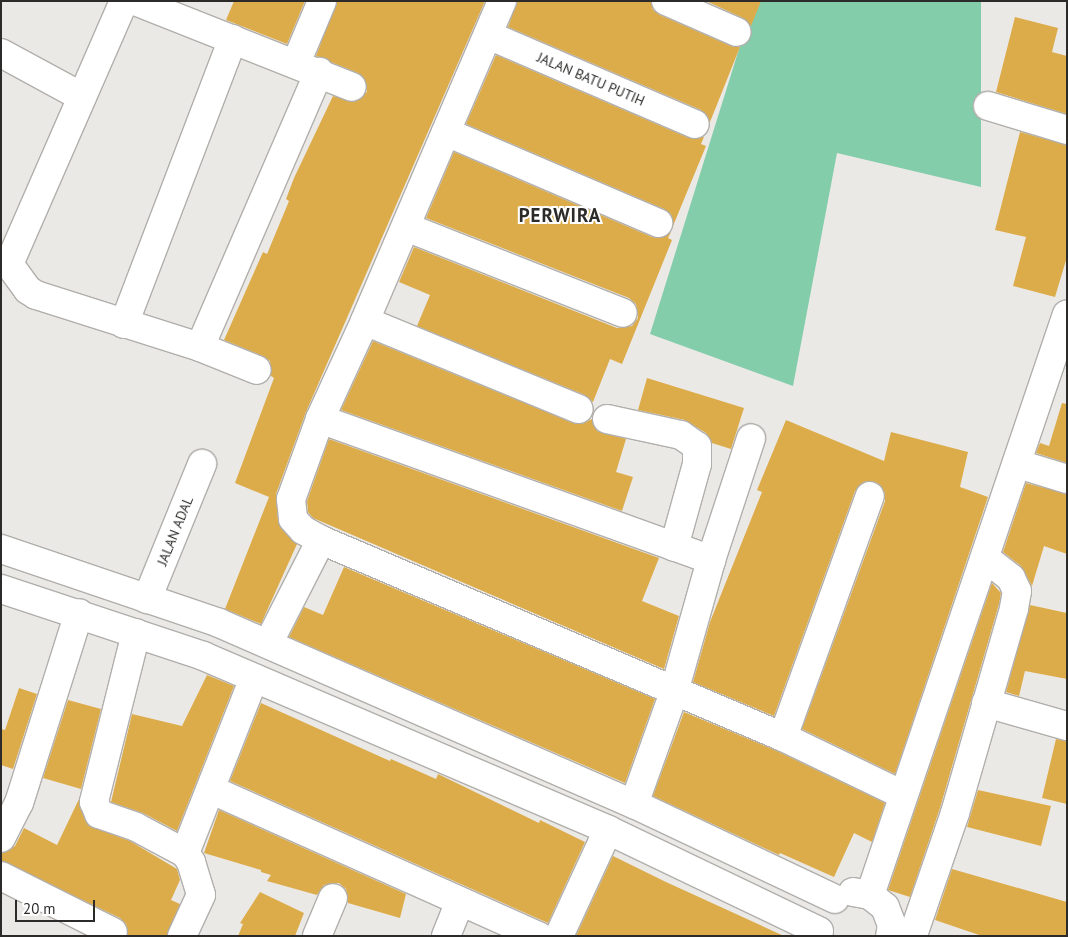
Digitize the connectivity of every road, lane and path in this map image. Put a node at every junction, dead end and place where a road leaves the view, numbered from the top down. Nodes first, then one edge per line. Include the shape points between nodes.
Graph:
1 (124, 1) edge
2 (135, 1) edge
3 (322, 1) edge
4 (502, 1) edge
5 (666, 1) edge
6 (737, 32) dead end
7 (488, 34) junction
8 (233, 39) junction
9 (1, 53) edge
10 (308, 68) junction
11 (352, 87) dead end
12 (82, 98) junction
13 (988, 106) dead end
14 (694, 124) dead end
15 (1067, 130) edge
16 (446, 132) junction
17 (658, 223) dead end
18 (406, 227) junction
19 (5, 261) edge
20 (623, 313) dead end
21 (1067, 314) edge
22 (366, 321) junction
23 (124, 324) junction
24 (200, 347) junction
25 (257, 370) dead end
26 (579, 409) dead end
27 (320, 419) junction
28 (607, 419) dead end
29 (751, 438) dead end
30 (202, 464) dead end
31 (1018, 464) junction
32 (1067, 479) edge
33 (870, 496) dead end
34 (321, 540) junction
35 (674, 548) junction
36 (1, 549) edge
37 (985, 558) junction
38 (711, 560) junction
39 (3, 594) edge
40 (148, 598) junction
41 (79, 613) junction
42 (136, 633) junction
43 (268, 644) junction
44 (254, 678) junction
45 (674, 692) junction
46 (986, 703) junction
47 (421, 713) junction
48 (1067, 726) edge
49 (783, 737) junction
50 (407, 745) junction
51 (212, 790) junction
52 (902, 794) junction
53 (634, 804) junction
54 (608, 830) junction
55 (1, 838) edge
56 (185, 853) junction
57 (1, 876) edge
58 (870, 895) junction
59 (333, 898) dead end
60 (834, 899) junction
61 (459, 903) junction
62 (113, 932) dead end
63 (820, 933) edge
64 (903, 933) edge
65 (182, 936) edge
66 (317, 936) edge
67 (446, 936) edge
68 (539, 936) edge
69 (559, 936) edge

1 - 12 street
2 - 8 street
3 - 10 street
4 - 7 street
5 - 6 street
7 - 14 street, JALAN BATU PUTIH
7 - 16 street
8 - 10 street
8 - 23 street
9 - 12 street
10 - 11 street
10 - 24 street
12 - 19 street
13 - 15 street
16 - 17 street
16 - 18 street
18 - 20 street
18 - 22 street
19 - 23 street via 28,290 36,295
21 - 31 street
22 - 26 street
22 - 27 street
23 - 24 street
24 - 25 street
27 - 34 street via 291,500 293,519 303,530
27 - 35 street
28 - 35 street via 681,435 697,446 697,464
29 - 38 street
30 - 40 street, JALAN ADAL
31 - 32 street
31 - 37 street
33 - 49 street
34 - 43 street
34 - 45 street
35 - 38 street
36 - 40 street
37 - 46 street via 1011,578 1017,591
37 - 52 street
38 - 45 street
39 - 41 street
40 - 43 street
41 - 42 street
41 - 55 street via 19,803
42 - 44 street
42 - 56 street via 94,802 99,814 136,827
43 - 47 street
44 - 50 street
44 - 51 street
45 - 49 street
45 - 53 street
46 - 48 street
46 - 64 street via 955,813
47 - 50 street
47 - 53 street
49 - 52 street
50 - 54 street
51 - 56 street
51 - 61 street
52 - 58 street
53 - 60 street
54 - 63 street
54 - 69 street
56 - 65 street via 201,895
57 - 62 street
58 - 60 street via 852,892
58 - 64 street via 885,907
59 - 66 street
60 - 63 street via 822,913
61 - 67 street
61 - 68 street

